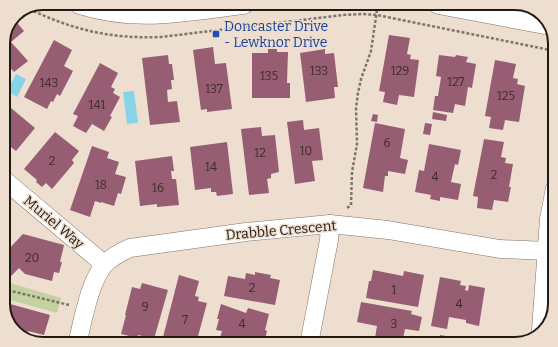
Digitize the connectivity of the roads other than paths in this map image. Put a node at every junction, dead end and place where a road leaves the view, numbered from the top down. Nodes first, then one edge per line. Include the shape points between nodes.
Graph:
1 (110, 10) edge
2 (184, 10) edge
3 (476, 10) edge
4 (540, 22) edge
5 (10, 185) edge
6 (330, 224) junction
7 (548, 230) edge
8 (546, 252) junction
9 (104, 264) junction
10 (541, 323) edge
11 (79, 337) edge
12 (310, 337) edge

1 - 2 street via 151,14
3 - 4 street
5 - 9 street, Muriel Way
6 - 8 street, Drabble Crescent via 388,230 500,249
6 - 9 street, Drabble Crescent via 246,232 130,248
6 - 12 street
7 - 8 street
8 - 10 street
9 - 11 street, Drabble Crescent via 96,277

